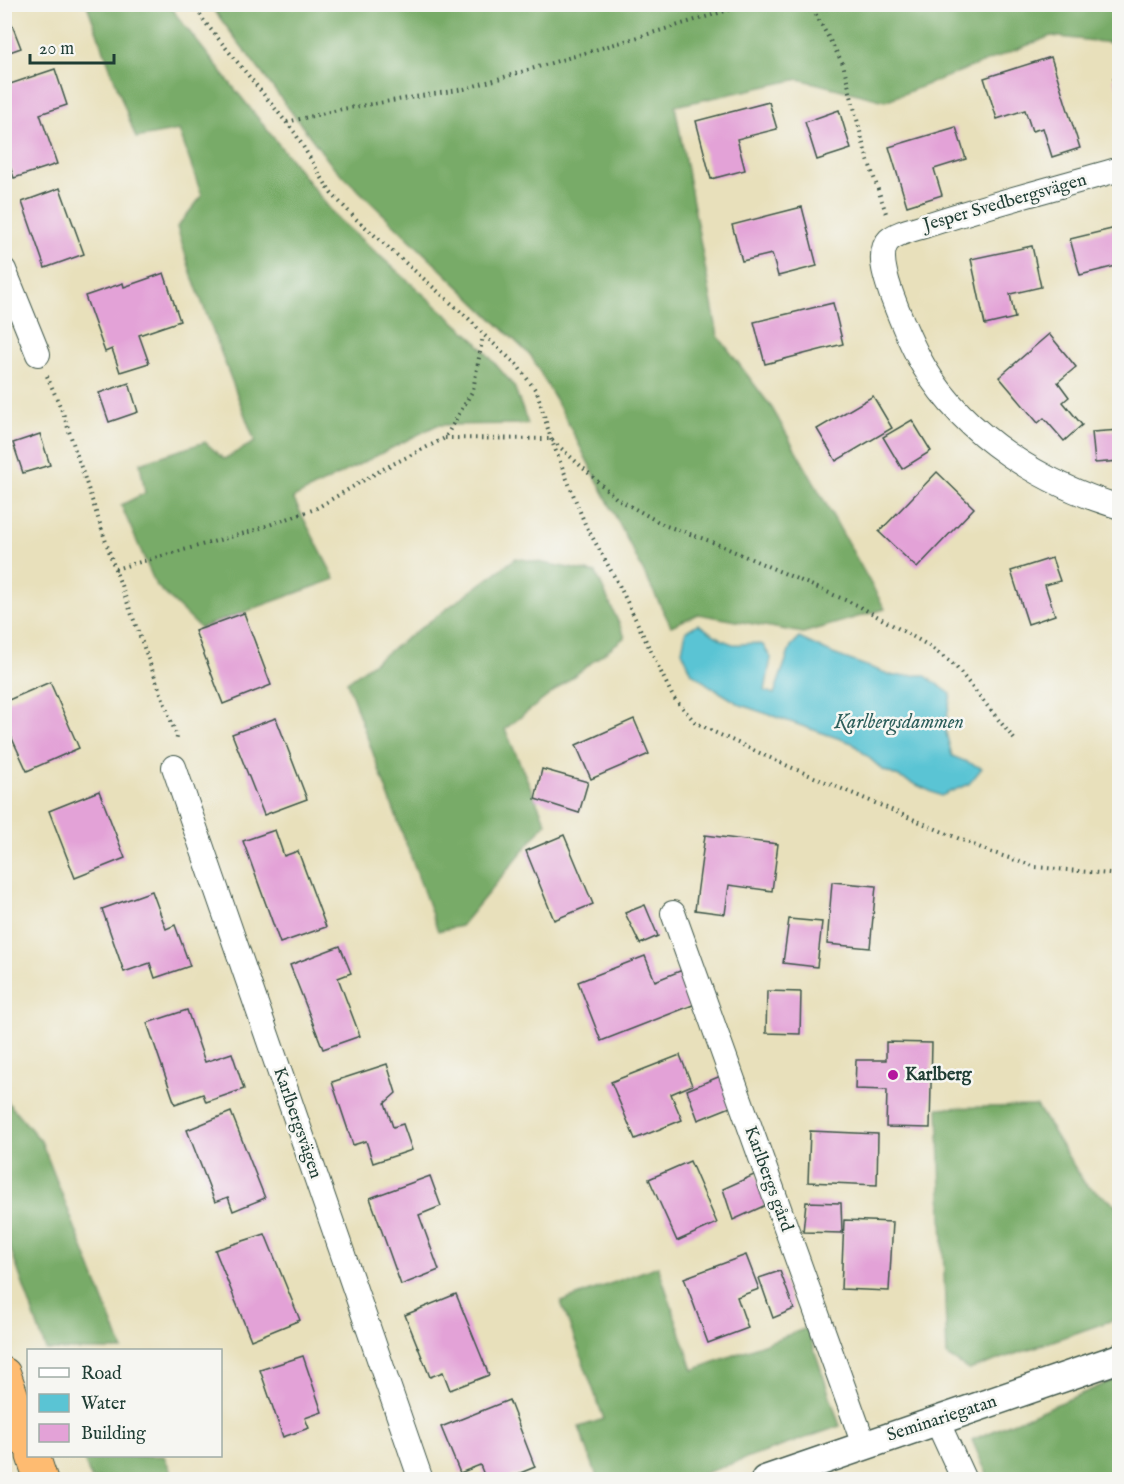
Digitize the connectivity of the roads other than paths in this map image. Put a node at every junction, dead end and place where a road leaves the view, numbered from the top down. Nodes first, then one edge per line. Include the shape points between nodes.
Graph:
1 (1119, 169) edge
2 (4, 270) edge
3 (38, 354) road end
4 (1119, 507) edge
5 (174, 766) road end
6 (673, 913) dead end
7 (1119, 1358) edge
8 (4, 1374) edge
9 (937, 1420) junction
10 (27, 1440) edge
11 (864, 1444) junction
12 (34, 1457) edge
13 (41, 1479) edge
14 (421, 1479) edge
15 (765, 1479) edge
16 (964, 1479) edge

1 - 4 street, Jesper Svedbergsvägen via 892,238 884,247 883,260 900,318 924,366 967,420 1005,452 1048,478
2 - 3 street
5 - 14 street, Karlbergsvägen
6 - 11 street, Karlbergs gård
7 - 9 street, Seminariegatan
8 - 10 highway
9 - 11 street, Seminariegatan
9 - 16 street
11 - 15 street, Seminariegatan
12 - 13 highway

